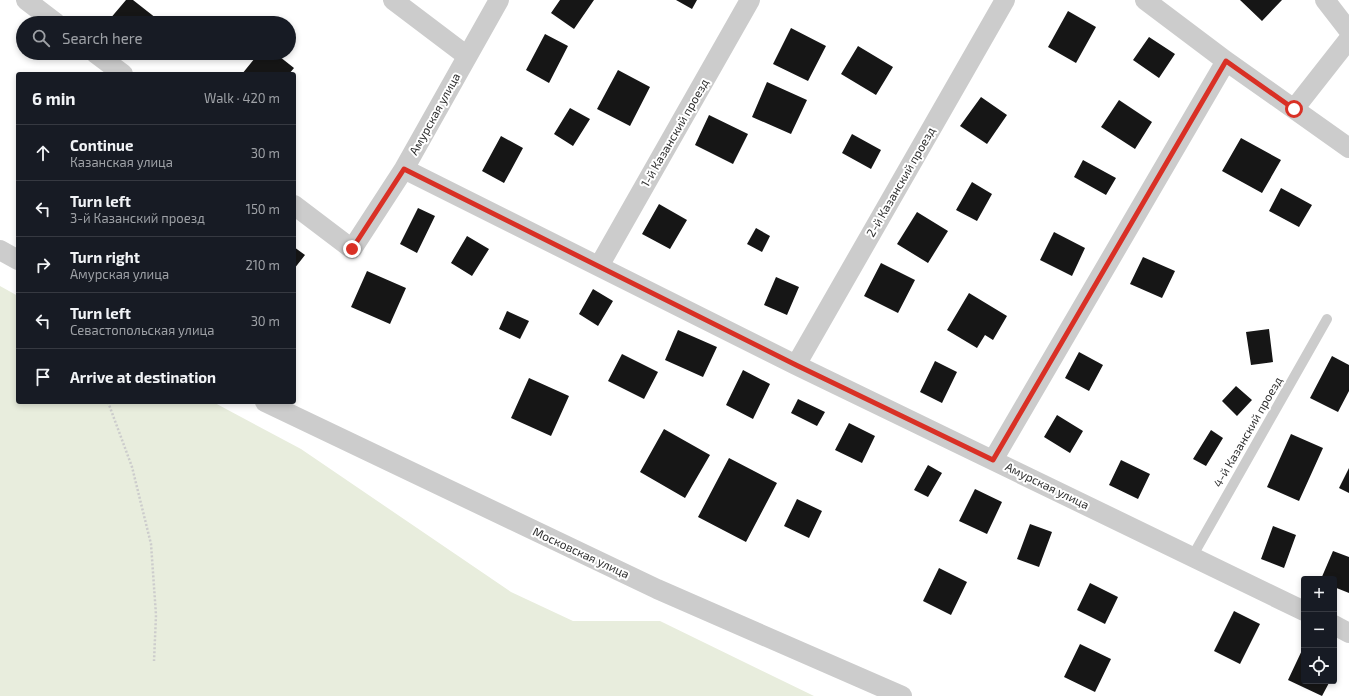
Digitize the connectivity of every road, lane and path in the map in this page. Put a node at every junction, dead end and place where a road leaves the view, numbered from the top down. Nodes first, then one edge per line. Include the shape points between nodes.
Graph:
1 (26, 0) edge
2 (393, 0) edge
3 (499, 0) edge
4 (750, 0) edge
5 (1005, 0) edge
6 (1145, 0) edge
7 (1325, 0) edge
8 (47, 16) edge
9 (1349, 31) edge
10 (1349, 39) edge
11 (467, 56) junction
12 (104, 60) edge
13 (1226, 61) junction
14 (120, 72) edge
15 (1294, 109) junction
16 (1349, 148) edge
17 (404, 169) junction
18 (296, 207) edge
19 (0, 250) edge
20 (16, 259) edge
21 (599, 266) junction
22 (1328, 319) dead end
23 (796, 365) junction
24 (109, 404) edge
25 (268, 404) edge
26 (993, 460) junction
27 (1192, 557) junction
28 (1301, 610) edge
29 (1337, 627) edge
30 (1349, 633) edge
31 (154, 661) dead end
32 (902, 696) edge

1 - 8 street
2 - 11 street
3 - 11 street, Амурская улица
4 - 21 street, 1-й Казанский проезд
5 - 23 street, 2-й Казанский проезд
6 - 13 street
7 - 9 street
10 - 15 street
11 - 17 street, Амурская улица
12 - 14 street
13 - 15 street
13 - 26 street
15 - 16 street
17 - 18 street via 352,249
17 - 21 street, Амурская улица
19 - 20 street
21 - 23 street, Амурская улица
22 - 27 lane, 4-й Казанский проезд
23 - 26 street, Амурская улица
24 - 31 path via 132,468 151,544 156,615
25 - 32 street, Московская улица via 657,589
26 - 27 street, Амурская улица
27 - 28 street, Амурская улица
29 - 30 street

